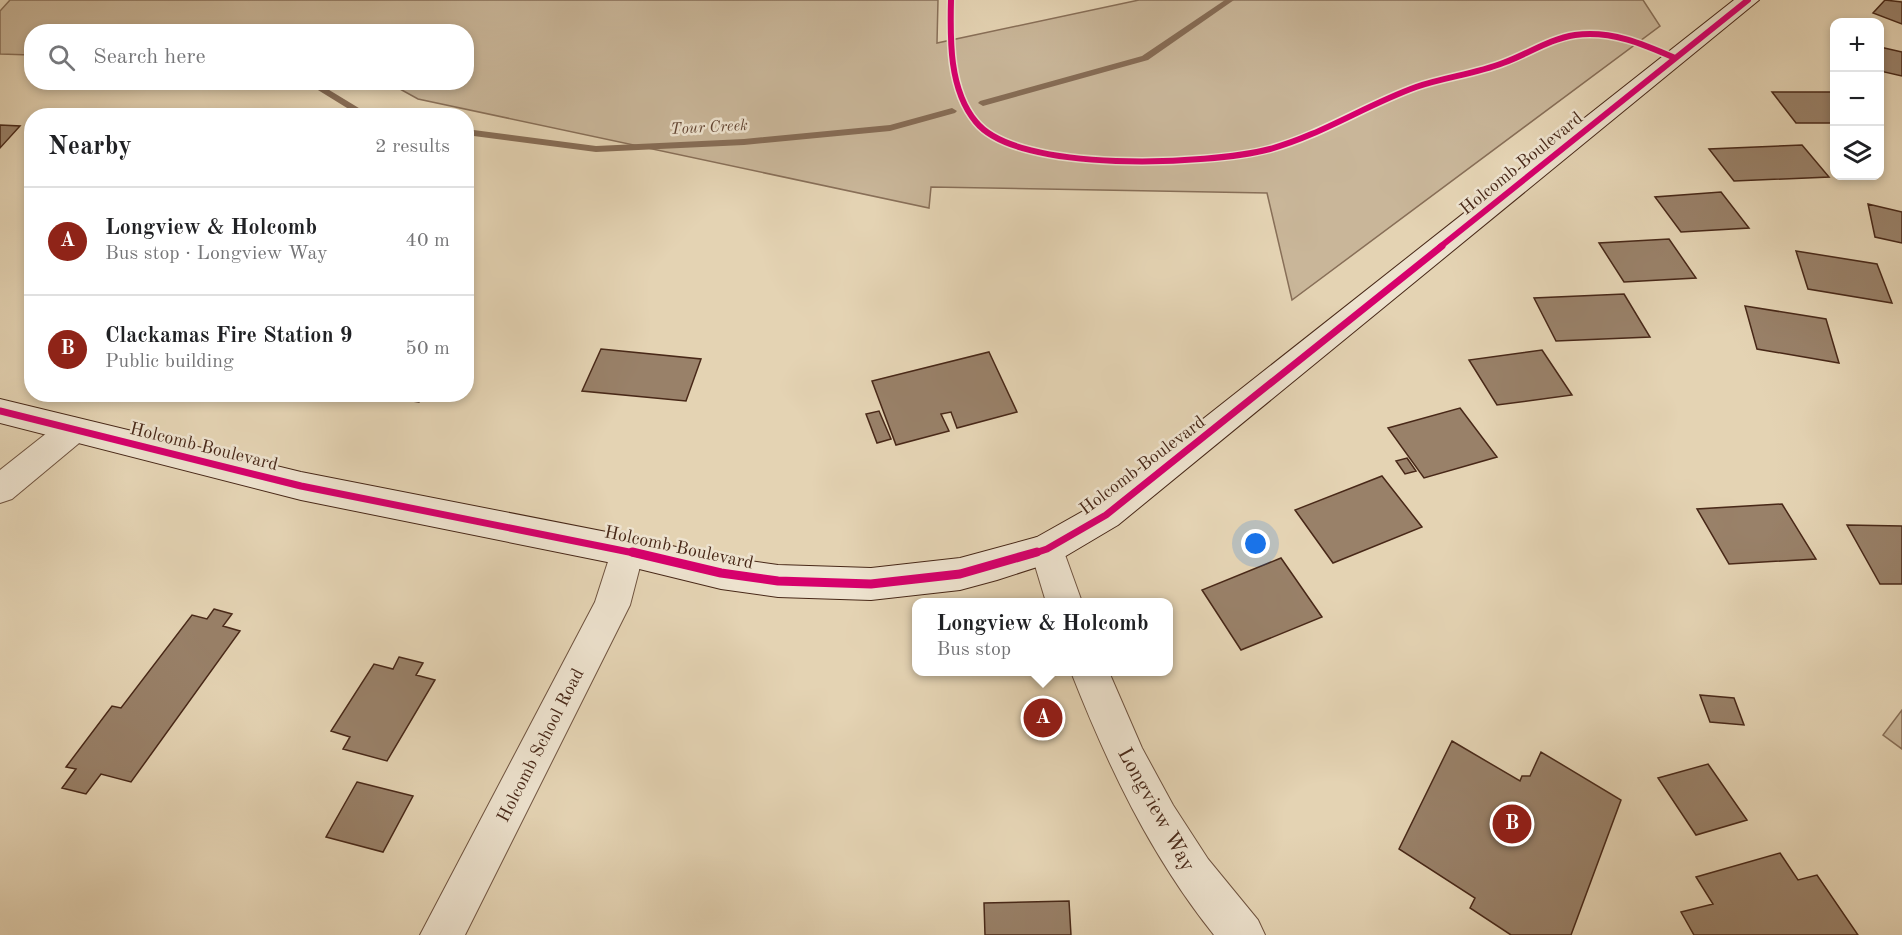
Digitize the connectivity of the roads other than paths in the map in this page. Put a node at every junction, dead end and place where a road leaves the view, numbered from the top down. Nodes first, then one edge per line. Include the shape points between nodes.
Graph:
1 (1748, 0) edge
2 (0, 411) edge
3 (73, 430) junction
4 (0, 489) edge
5 (1047, 549) junction
6 (627, 551) junction
7 (1062, 598) edge
8 (1092, 676) edge
9 (442, 935) edge
10 (1243, 935) edge

1 - 5 street, Holcomb Boulevard via 1167,468 1106,515
2 - 3 street, Holcomb Boulevard
3 - 4 street
3 - 6 street, Holcomb Boulevard via 301,486
5 - 6 street, Holcomb Boulevard via 960,574 871,584 756,578
5 - 7 street
6 - 9 street, Holcomb School Road via 612,605
8 - 10 street, Longview Way via 1134,775 1189,870

